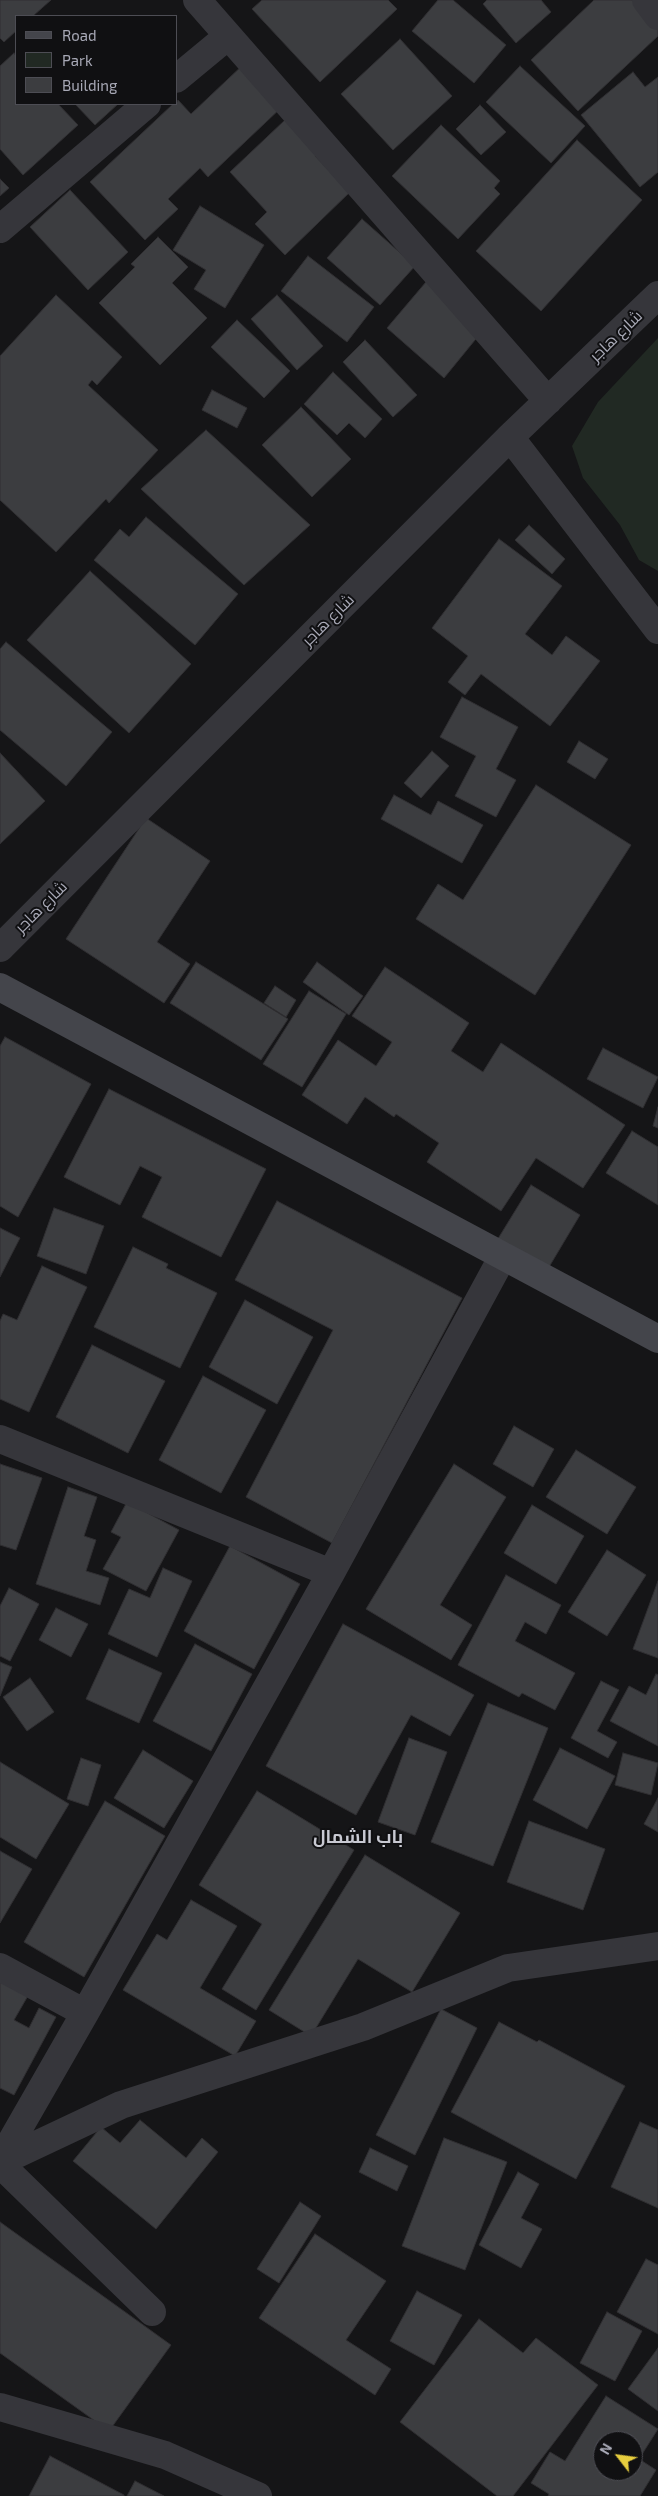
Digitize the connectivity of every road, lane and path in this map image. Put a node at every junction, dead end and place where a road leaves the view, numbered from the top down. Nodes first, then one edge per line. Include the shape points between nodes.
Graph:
1 (196, 0) edge
2 (646, 0) edge
3 (658, 16) edge
4 (228, 36) junction
5 (178, 77) edge
6 (146, 105) edge
7 (0, 229) edge
8 (658, 295) edge
9 (548, 401) junction
10 (510, 438) junction
11 (658, 630) edge
12 (0, 948) edge
13 (0, 987) edge
14 (503, 1256) junction
15 (658, 1339) edge
16 (0, 1439) edge
17 (331, 1573) junction
18 (658, 1946) edge
19 (0, 1967) edge
20 (85, 2013) junction
21 (0, 2162) edge
22 (152, 2312) dead end
23 (0, 2407) edge
24 (258, 2496) edge

1 - 4 street
2 - 3 street
4 - 5 street
4 - 9 street
6 - 7 street
8 - 9 street, شارع هاجر
9 - 10 street, شارع هاجر
10 - 11 street
10 - 12 street, شارع هاجر
13 - 14 street
14 - 15 street
14 - 17 street
16 - 17 street
17 - 20 street
18 - 21 street via 508,1968 363,2027 121,2105
19 - 20 street
20 - 21 street
21 - 22 street
23 - 24 street via 165,2456

